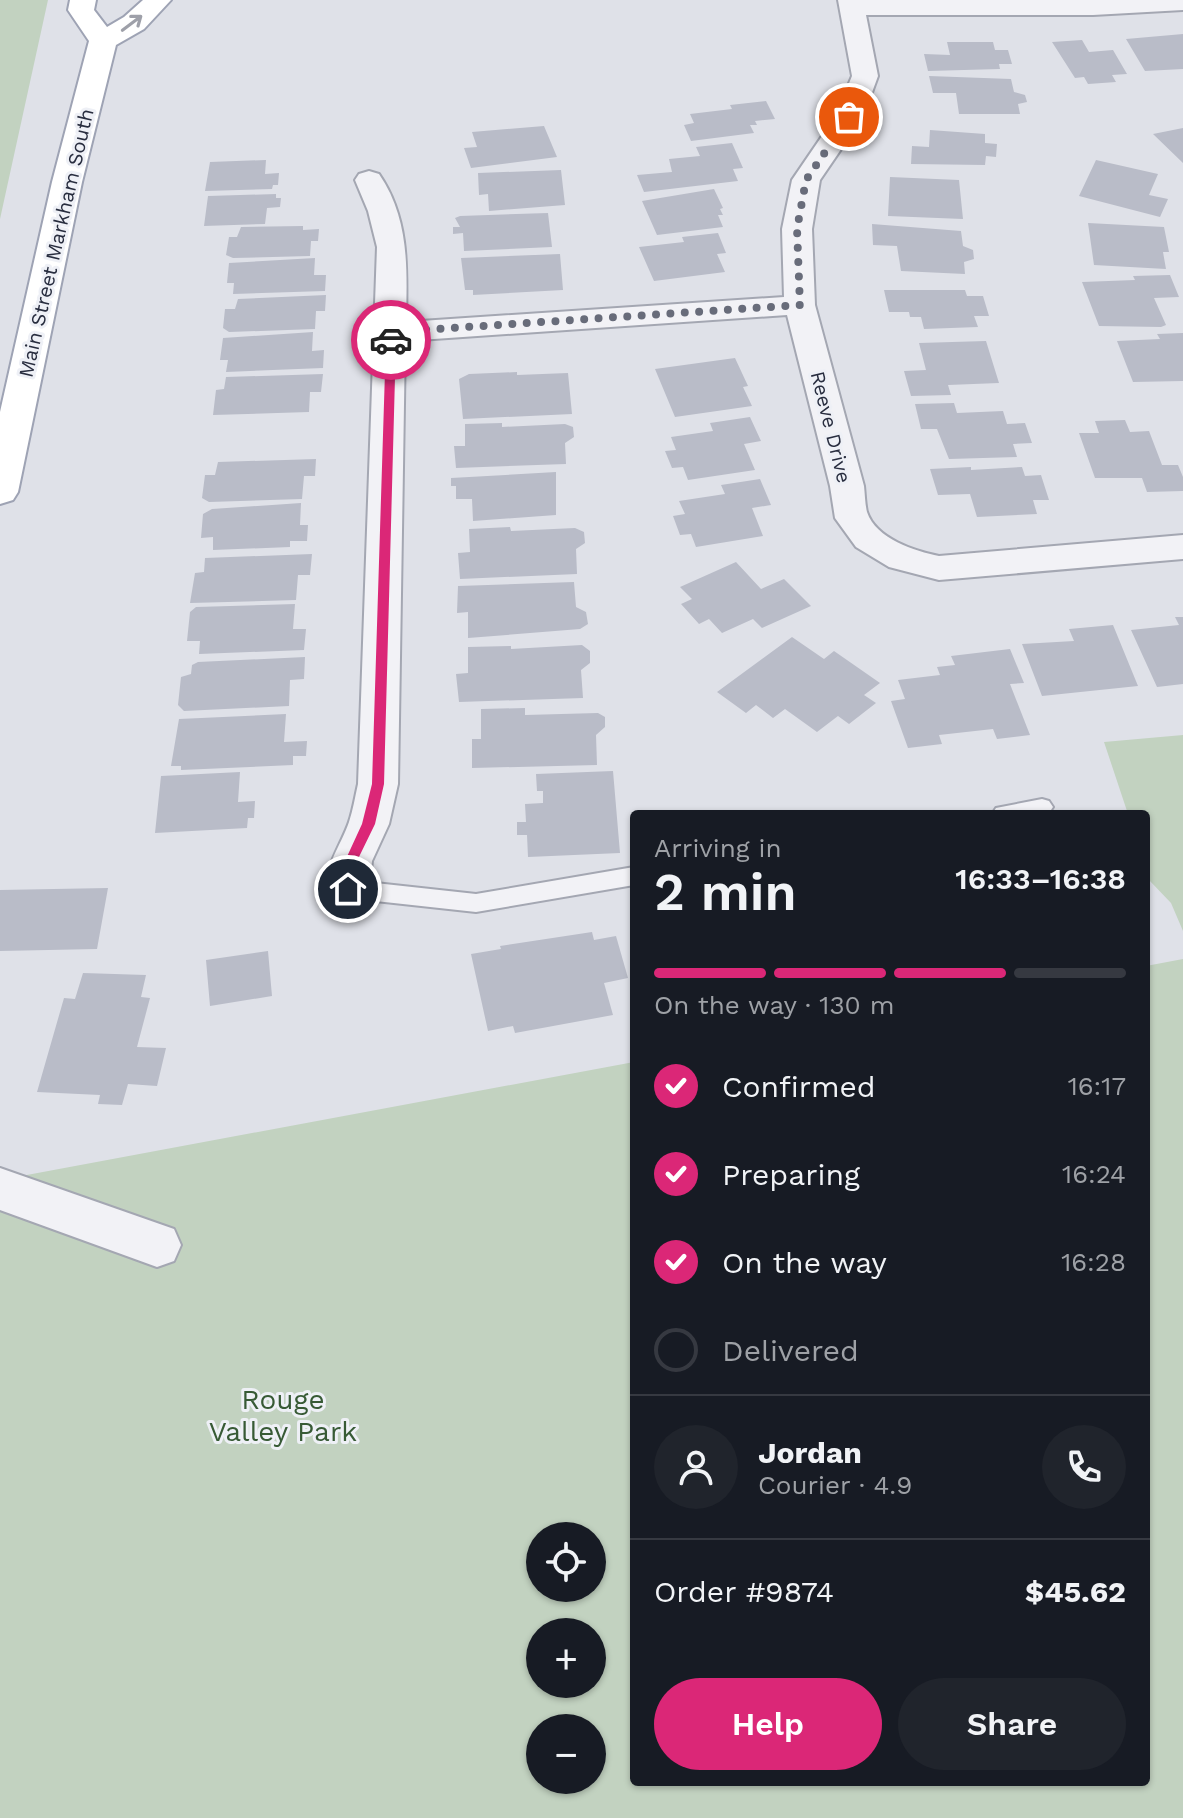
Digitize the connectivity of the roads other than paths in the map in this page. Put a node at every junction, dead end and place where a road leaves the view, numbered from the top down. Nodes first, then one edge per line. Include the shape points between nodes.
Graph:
1 (83, 0) edge
2 (158, 0) edge
3 (1183, 2) edge
4 (851, 4) edge
5 (103, 41) junction
6 (369, 180) dead end
7 (800, 305) junction
8 (391, 332) junction
9 (0, 492) edge
10 (1183, 547) edge
11 (1042, 807) dead end
12 (1025, 810) edge
13 (630, 877) edge
14 (348, 889) joint
15 (0, 1189) edge
16 (157, 1245) dead end

1 - 5 main road via 81,10
5 -> 2 main road via 134,23
3 - 4 street, Reeve Drive via 1093,7
4 - 7 street, Reeve Drive via 865,76 849,117 806,180 797,229
5 - 9 main road, Main Street Markham South
6 - 8 street via 392,247
7 - 8 street
7 - 10 street, Reeve Drive via 851,517 874,543 903,561 939,568
8 - 14 street via 378,784 369,824 351,861
11 - 12 lane
13 - 14 lane via 476,903
15 - 16 street

